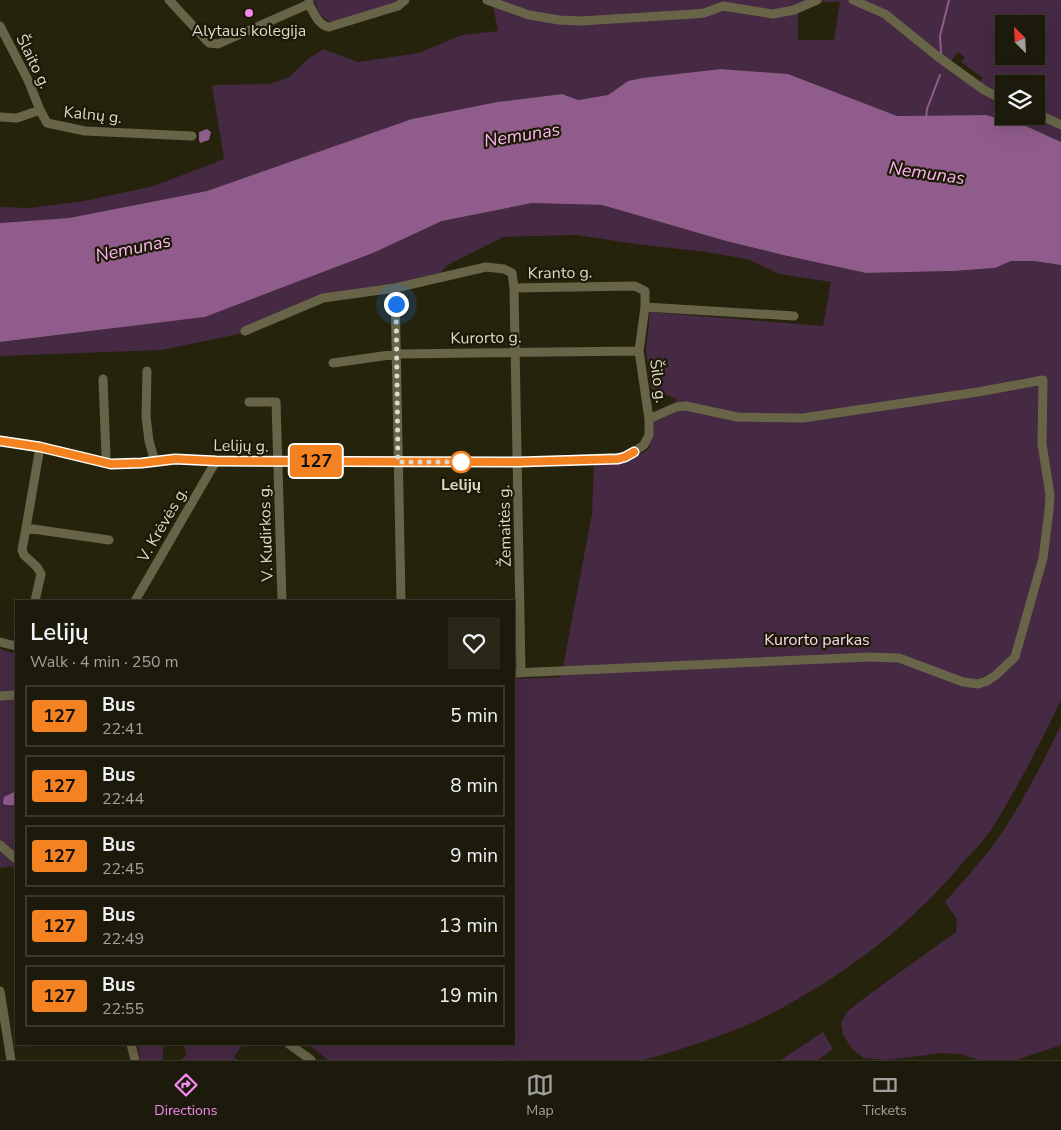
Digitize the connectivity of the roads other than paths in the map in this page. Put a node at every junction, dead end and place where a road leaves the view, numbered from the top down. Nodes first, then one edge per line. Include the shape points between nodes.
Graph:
1 (169, 0) edge
2 (405, 0) edge
3 (487, 0) edge
4 (817, 0) edge
5 (853, 0) edge
6 (309, 2) edge
7 (0, 26) edge
8 (995, 96) edge
9 (40, 110) junction
10 (0, 117) edge
11 (1045, 117) edge
12 (1061, 125) edge
13 (192, 136) dead end
14 (395, 288) junction
15 (514, 288) junction
16 (645, 307) junction
17 (794, 316) dead end
18 (245, 331) dead end
19 (639, 351) junction
20 (515, 352) junction
21 (396, 354) junction
22 (333, 363) dead end
23 (147, 371) dead end
24 (103, 379) dead end
25 (249, 402) dead end
26 (649, 420) junction
27 (0, 441) edge
28 (40, 447) junction
29 (634, 452) joint
30 (216, 461) junction
31 (278, 461) junction
32 (104, 462) junction
33 (155, 462) junction
34 (398, 462) junction
35 (518, 462) junction
36 (26, 528) junction
37 (109, 540) dead end
38 (35, 600) edge
39 (136, 600) edge
40 (282, 600) edge
41 (401, 600) edge
42 (0, 642) edge
43 (15, 646) edge
44 (517, 673) edge
45 (15, 695) edge
46 (0, 696) edge
47 (0, 845) edge
48 (15, 858) edge
49 (0, 990) edge
50 (12, 1037) edge
51 (131, 1045) edge
52 (290, 1045) edge
53 (11, 1060) edge
54 (135, 1060) edge
55 (310, 1060) edge

1 - 6 street via 209,43 218,44
2 - 6 street via 398,6 329,26 319,22
3 - 4 street via 529,15 573,21 693,14 723,6 773,14 794,10
5 - 8 street via 885,14 937,56
7 - 9 street, Šlaito g.
9 - 10 street, Kalnų g. via 18,118
9 - 13 street, Kalnų g. via 47,123 85,131
11 - 12 street
14 - 15 street, Kranto g. via 486,267 512,273
14 - 18 street, Kranto g. via 324,298
14 - 21 street
15 - 16 street, Kranto g. via 635,286 645,291
15 - 20 street, Žemaitės g.
16 - 17 street
16 - 19 street, Šilo g.
19 - 20 street, Kurorto g.
19 - 26 street, Šilo g.
20 - 21 street, Kurorto g.
20 - 35 street, Žemaitės g.
21 - 22 street, Kurorto g.
21 - 34 street
23 - 33 street via 146,417
24 - 32 street
25 - 31 street, V. Kudirkos g. via 276,402
26 - 29 street, Šilo g. via 649,435 644,446
26 - 44 street via 686,406 737,417 803,418 1043,380 1042,444 1049,510 1042,558 1015,657 996,675 978,684 963,682 899,658 870,657
27 - 28 street, Lelijų g.
28 - 32 street, Lelijų g.
28 - 36 street
29 - 35 street, Lelijų g. via 618,459
30 - 31 street, Lelijų g.
30 - 33 street, Lelijų g. via 175,459
30 - 39 street, V. Krėvės g.
31 - 34 street, Lelijų g.
31 - 40 street, V. Kudirkos g.
32 - 33 street, Lelijų g.
34 - 35 street, Lelijų g.
34 - 41 street
35 - 44 street, Žemaitės g.
36 - 37 street
36 - 38 street via 22,550 41,574
42 - 43 street
45 - 46 street
47 - 48 street
49 - 50 street
50 - 53 street
51 - 54 street
52 - 55 street

